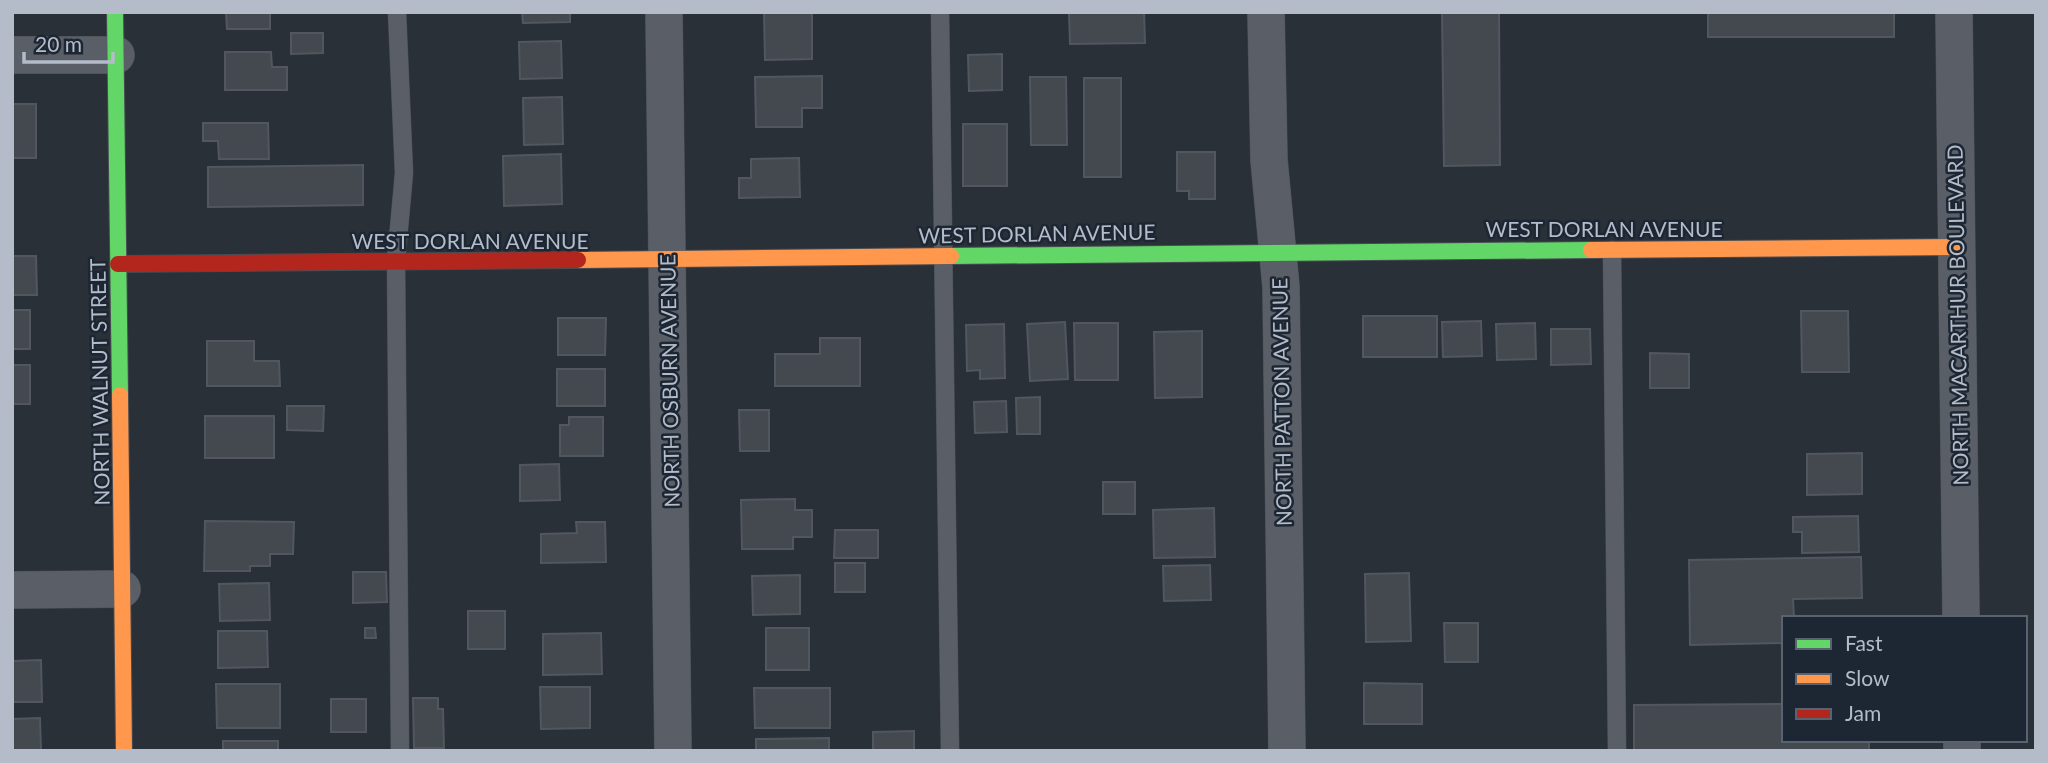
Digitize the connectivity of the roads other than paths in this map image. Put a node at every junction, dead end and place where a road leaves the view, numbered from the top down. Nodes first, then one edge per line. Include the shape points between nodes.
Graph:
1 (115, 12) edge
2 (397, 12) edge
3 (664, 12) edge
4 (940, 12) edge
5 (1266, 12) edge
6 (1954, 12) edge
7 (12, 55) edge
8 (116, 55) junction
9 (1956, 247) junction
10 (1612, 250) junction
11 (1276, 252) junction
12 (945, 255) junction
13 (668, 259) junction
14 (397, 261) junction
15 (118, 264) junction
16 (122, 589) junction
17 (12, 590) edge
18 (1961, 616) edge
19 (124, 751) edge
20 (400, 751) edge
21 (673, 751) edge
22 (950, 751) edge
23 (1287, 751) edge
24 (1617, 751) edge

1 - 8 street, NORTH WALNUT STREET
2 - 14 lane via 404,173
3 - 13 street, NORTH OSBURN AVENUE
4 - 12 lane
5 - 11 street, NORTH PATTON AVENUE
6 - 9 street, NORTH MACARTHUR BOULEVARD
7 - 8 street
8 - 15 street, NORTH WALNUT STREET
9 - 10 street, WEST DORLAN AVENUE
9 - 18 street, NORTH MACARTHUR BOULEVARD
10 - 11 street, WEST DORLAN AVENUE
10 - 24 lane
11 - 12 street, WEST DORLAN AVENUE
11 - 23 street, NORTH PATTON AVENUE via 1281,287
12 - 13 street, WEST DORLAN AVENUE
12 - 22 lane
13 - 14 street, WEST DORLAN AVENUE
13 - 21 street, NORTH OSBURN AVENUE
14 - 15 street, WEST DORLAN AVENUE
14 - 20 lane
15 - 16 street, NORTH WALNUT STREET
16 - 17 street
16 - 19 street, NORTH WALNUT STREET

